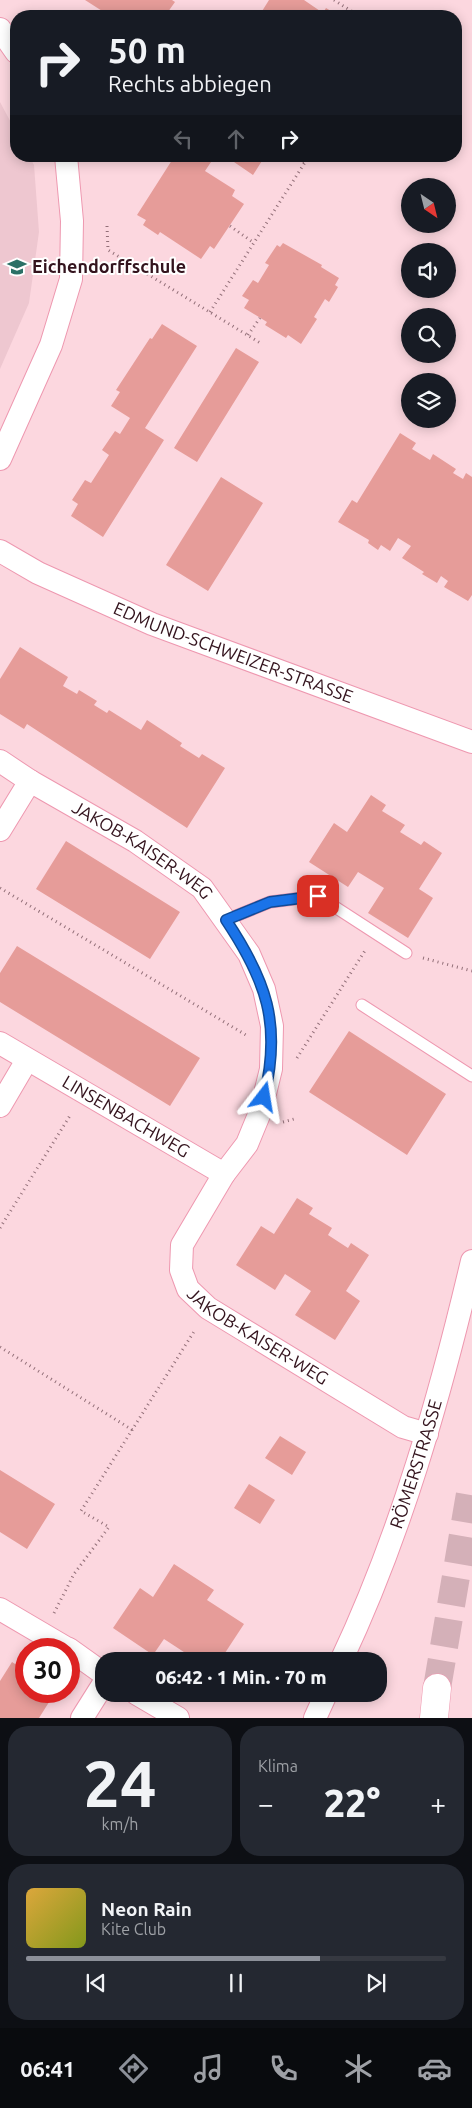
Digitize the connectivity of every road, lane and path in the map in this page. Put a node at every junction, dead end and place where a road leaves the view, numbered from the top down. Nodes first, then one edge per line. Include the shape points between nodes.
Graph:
1 (334, 0) edge
2 (350, 10) edge
3 (0, 29) edge
4 (10, 43) edge
5 (67, 162) edge
6 (304, 163) edge
7 (107, 226) dead end
8 (230, 226) dead end
9 (254, 243) junction
10 (210, 312) junction
11 (260, 318) dead end
12 (248, 335) junction
13 (262, 344) dead end
14 (0, 459) edge
15 (0, 551) edge
16 (472, 742) edge
17 (0, 761) edge
18 (30, 781) junction
19 (0, 830) edge
20 (0, 888) edge
21 (226, 920) junction
22 (376, 934) junction
23 (406, 953) joint
24 (472, 972) edge
25 (362, 1005) dead end
26 (0, 1044) edge
27 (272, 1050) junction
28 (27, 1060) junction
29 (296, 1060) dead end
30 (472, 1076) edge
31 (84, 1093) junction
32 (0, 1106) edge
33 (224, 1174) junction
34 (0, 1228) edge
35 (472, 1261) edge
36 (208, 1308) junction
37 (0, 1347) edge
38 (134, 1431) junction
39 (427, 1434) junction
40 (0, 1608) edge
41 (43, 1633) junction
42 (51, 1638) edge
43 (345, 1652) edge
44 (80, 1657) edge
45 (95, 1668) edge
46 (437, 1688) tunnel mouth
47 (95, 1697) edge
48 (150, 1702) edge
49 (322, 1702) edge
50 (82, 1718) edge
51 (178, 1718) edge
52 (315, 1718) edge
53 (434, 1718) edge

1 - 2 path
3 - 4 street
5 - 14 street via 72,221 71,279 51,345
6 - 9 path
7 - 10 path via 108,250
8 - 9 path
9 - 10 path
10 - 12 path
11 - 12 path
12 - 13 path
15 - 16 street, EDMUND-SCHWEIZER-STRASSE via 38,573 152,624
17 - 18 street, JAKOB-KAISER-WEG
18 - 19 street
18 - 21 street, JAKOB-KAISER-WEG via 135,841 202,888
20 - 27 path
21 - 22 lane via 270,902 318,896
21 - 27 street, JAKOB-KAISER-WEG via 249,954 264,989 272,1026
22 - 23 lane
22 - 29 path
23 - 24 path
25 - 30 lane
26 - 28 street, LINSENBACHWEG
27 - 33 street, JAKOB-KAISER-WEG via 271,1070 261,1110 246,1144
28 - 31 street, LINSENBACHWEG
28 - 32 street
31 - 33 street, LINSENBACHWEG
31 - 34 path
33 - 36 street, JAKOB-KAISER-WEG via 182,1245 182,1270 188,1289
35 - 39 street, RÖMERSTRASSE
36 - 38 path
36 - 39 street, JAKOB-KAISER-WEG via 403,1426
37 - 38 path
38 - 41 path via 81,1511 109,1527 74,1574
39 - 43 street, RÖMERSTRASSE via 369,1596
40 - 41 street
41 - 42 street
44 - 45 street
46 - 53 main road
47 - 50 street
48 - 51 street
49 - 52 street

